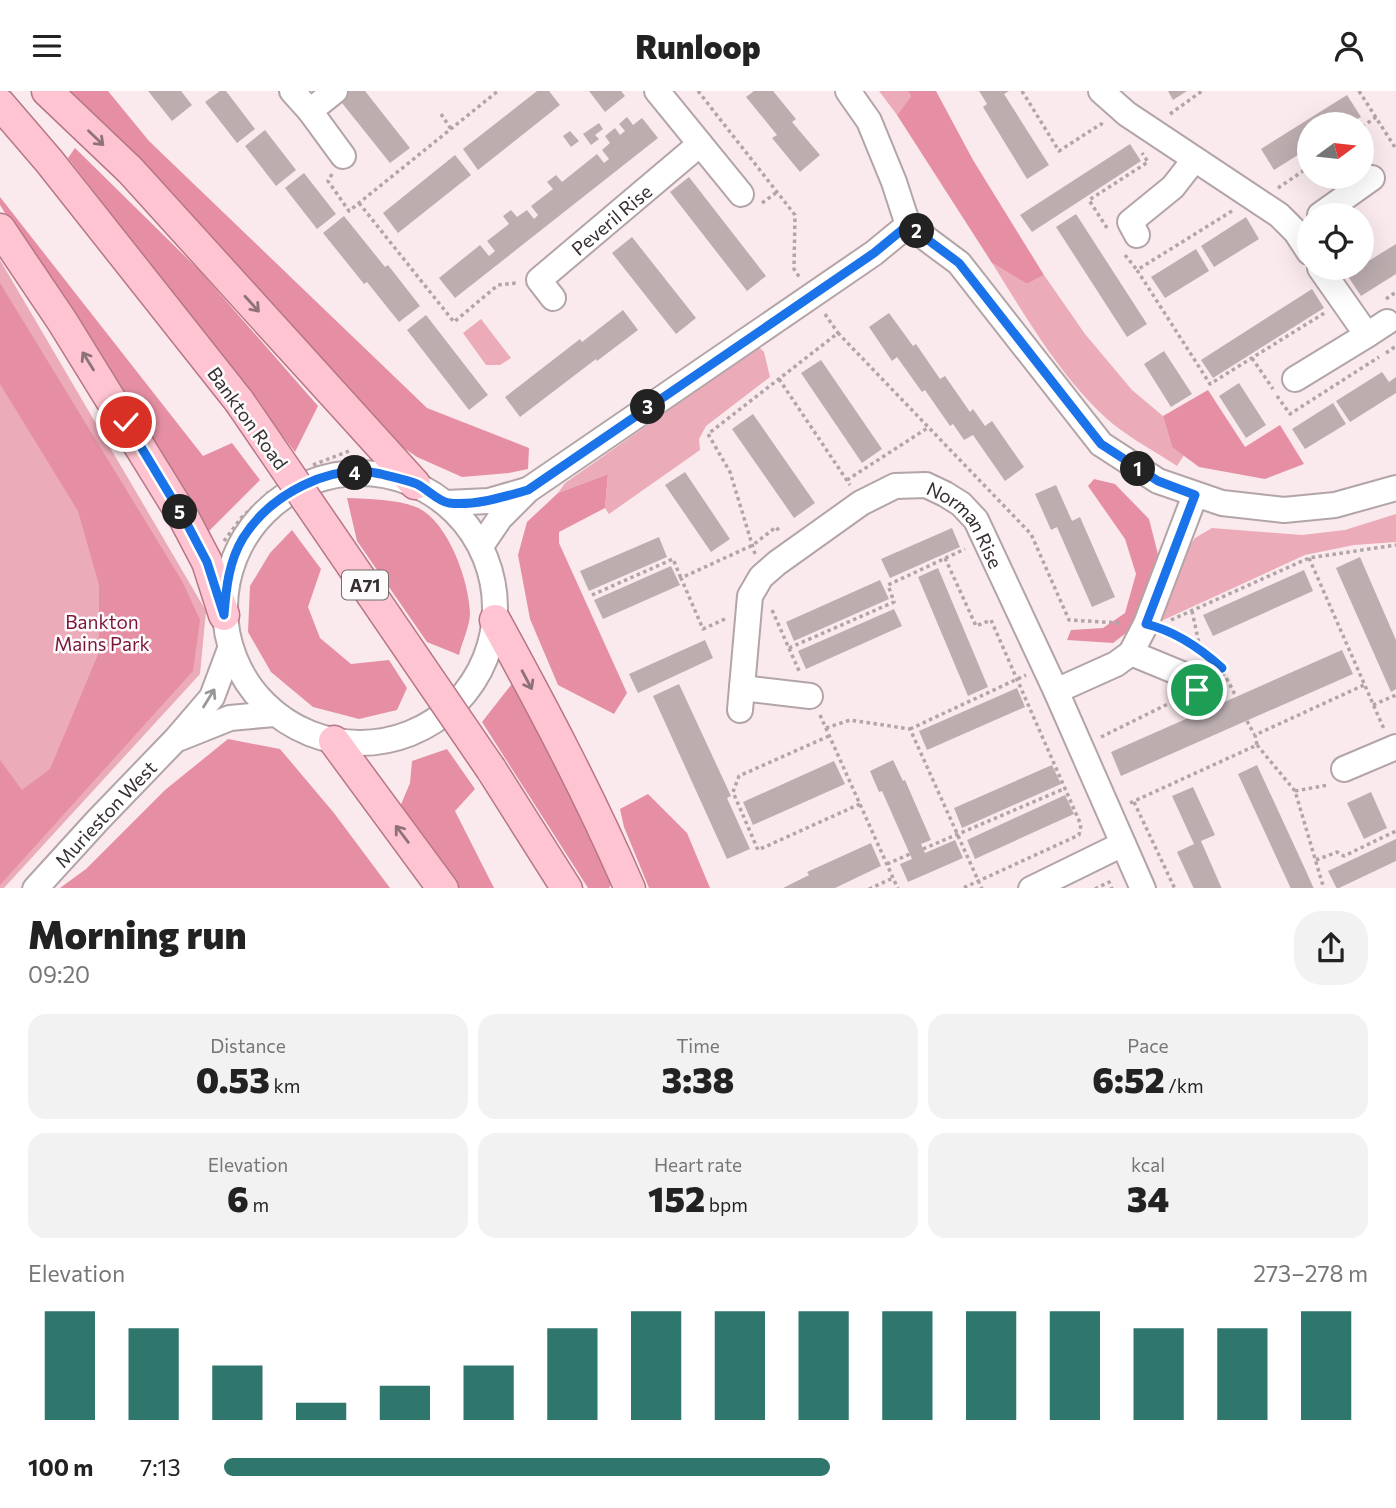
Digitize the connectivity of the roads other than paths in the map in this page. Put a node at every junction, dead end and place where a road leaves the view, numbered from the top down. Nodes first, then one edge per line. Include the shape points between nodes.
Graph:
1 (47, 91) edge
2 (292, 91) edge
3 (335, 91) edge
4 (657, 91) edge
5 (848, 91) edge
6 (1101, 91) edge
7 (0, 104) edge
8 (310, 111) junction
9 (700, 144) junction
10 (343, 156) road end
11 (1194, 160) junction
12 (1357, 189) edge
13 (741, 194) dead end
14 (1337, 203) edge
15 (1129, 221) dead end
16 (908, 225) junction
17 (0, 229) edge
18 (1297, 230) edge
19 (1328, 280) edge
20 (546, 289) road end
21 (1296, 379) dead end
22 (415, 484) junction
23 (1396, 488) edge
24 (528, 490) junction
25 (1195, 495) junction
26 (446, 503) junction
27 (481, 546) junction
28 (224, 615) junction
29 (495, 620) junction
30 (230, 649) junction
31 (1131, 653) junction
32 (1190, 683) road end
33 (1056, 691) junction
34 (810, 696) road end
35 (274, 714) junction
36 (176, 739) junction
37 (334, 741) junction
38 (1394, 748) edge
39 (1344, 769) road end
40 (1123, 844) junction
41 (36, 888) edge
42 (443, 888) edge
43 (567, 888) edge
44 (630, 888) edge
45 (1031, 888) edge
46 (1143, 888) edge

1 -> 22 main road via 130,170
2 - 8 street
3 - 8 street
4 - 9 street
5 - 16 street via 869,121
6 - 11 street
7 - 43 main road, Bankton Road / A71, bridge via 239,401
8 - 10 street
9 - 13 street
9 - 20 street, Peveril Rise
11 - 15 street via 1173,187
11 - 18 street
12 - 14 street
16 - 24 street via 874,253
16 - 25 street via 959,263 1101,444 1158,481
28 -> 17 main road via 207,562 185,520 77,343
19 - 21 street via 1343,301 1377,328
22 - 26 street
22 - 28 street via 377,473 338,474 300,485 267,508 243,539 228,575
23 - 25 street via 1335,505 1284,510
24 - 26 street via 489,501
24 - 27 street
25 - 31 street via 1151,626
26 - 27 street
27 - 29 street via 495,595
28 - 30 street
29 - 37 street via 486,657 468,690 441,716 396,738 372,743
29 -> 44 main road
30 - 35 street via 247,684
36 -> 30 street, Murieston West via 212,697
31 - 32 street
31 - 33 street
33 - 34 street, Norman Rise via 976,520 961,504 926,485 895,486 861,503 747,589 741,699
33 - 40 street, Norman Rise
35 - 36 street, Murieston West via 230,718
35 - 37 street via 302,731
36 - 41 street, Murieston West
42 -> 37 main road
38 - 39 street
40 - 45 street
40 - 46 street, Norman Rise

